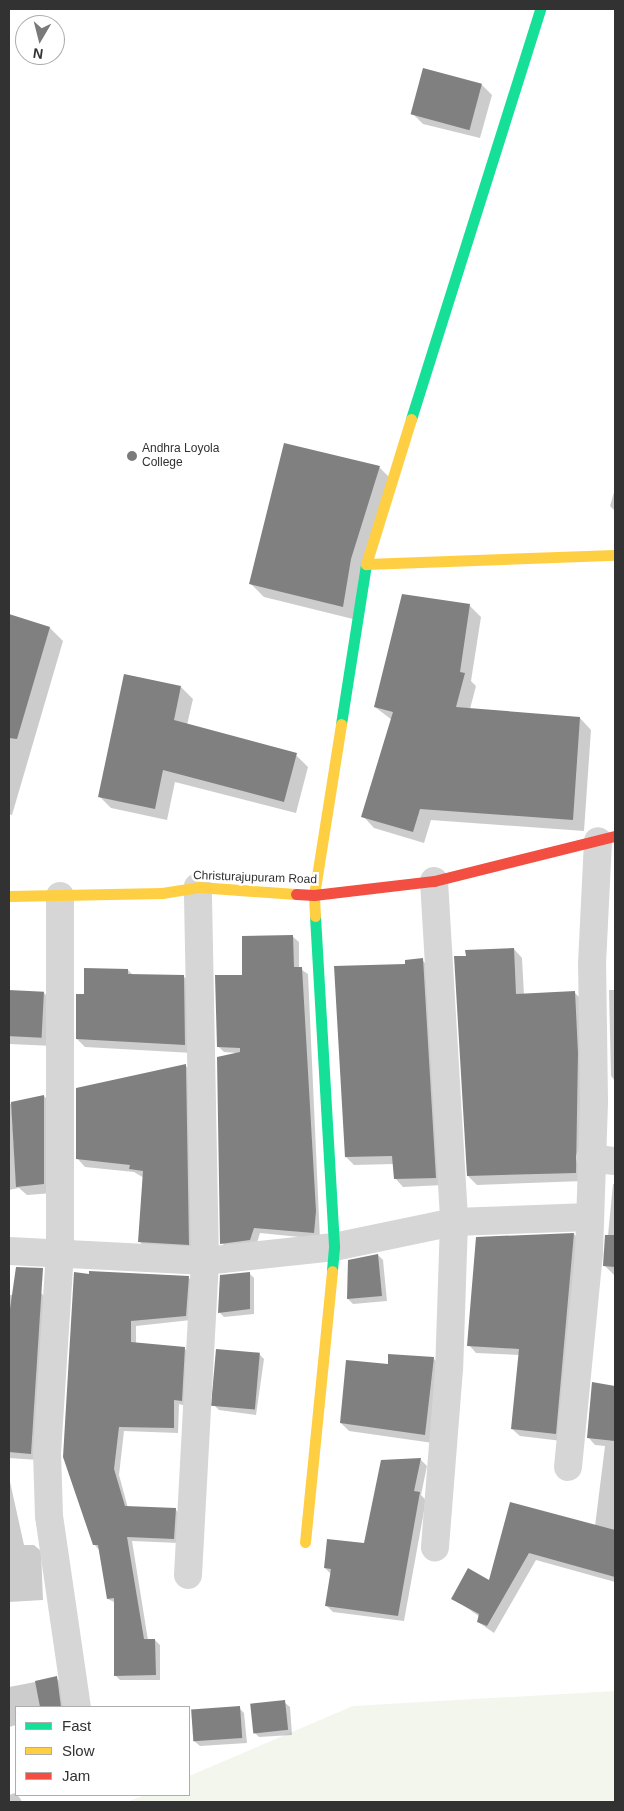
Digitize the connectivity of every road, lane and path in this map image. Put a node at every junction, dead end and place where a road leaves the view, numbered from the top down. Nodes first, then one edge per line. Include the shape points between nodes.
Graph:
1 (540, 9) edge
2 (615, 555) edge
3 (366, 564) junction
4 (607, 839) edge
5 (434, 881) junction
6 (198, 887) junction
7 (314, 895) junction
8 (9, 896) edge
9 (60, 896) junction
10 (604, 963) edge
11 (602, 1159) edge
12 (590, 1217) junction
13 (454, 1222) junction
14 (334, 1247) junction
15 (9, 1251) edge
16 (60, 1252) junction
17 (205, 1261) junction
18 (568, 1467) dead end
19 (305, 1542) dead end
20 (435, 1547) dead end
21 (188, 1575) dead end
22 (77, 1706) edge

1 - 3 street
2 - 3 street
3 - 7 street
4 - 5 street, Christurajupuram Road
4 - 10 street
5 - 7 street, Christurajupuram Road
5 - 13 street
6 - 7 street, Christurajupuram Road
6 - 9 street, Christurajupuram Road via 162,893
6 - 17 street
7 - 14 street
8 - 9 street, Christurajupuram Road
9 - 16 street
10 - 11 street via 594,1101
11 - 12 street
12 - 13 street
12 - 18 street
13 - 14 street
13 - 20 street via 449,1369
14 - 17 street
14 - 19 street
15 - 16 street
16 - 17 street
16 - 22 street via 47,1452 49,1516
17 - 21 street

